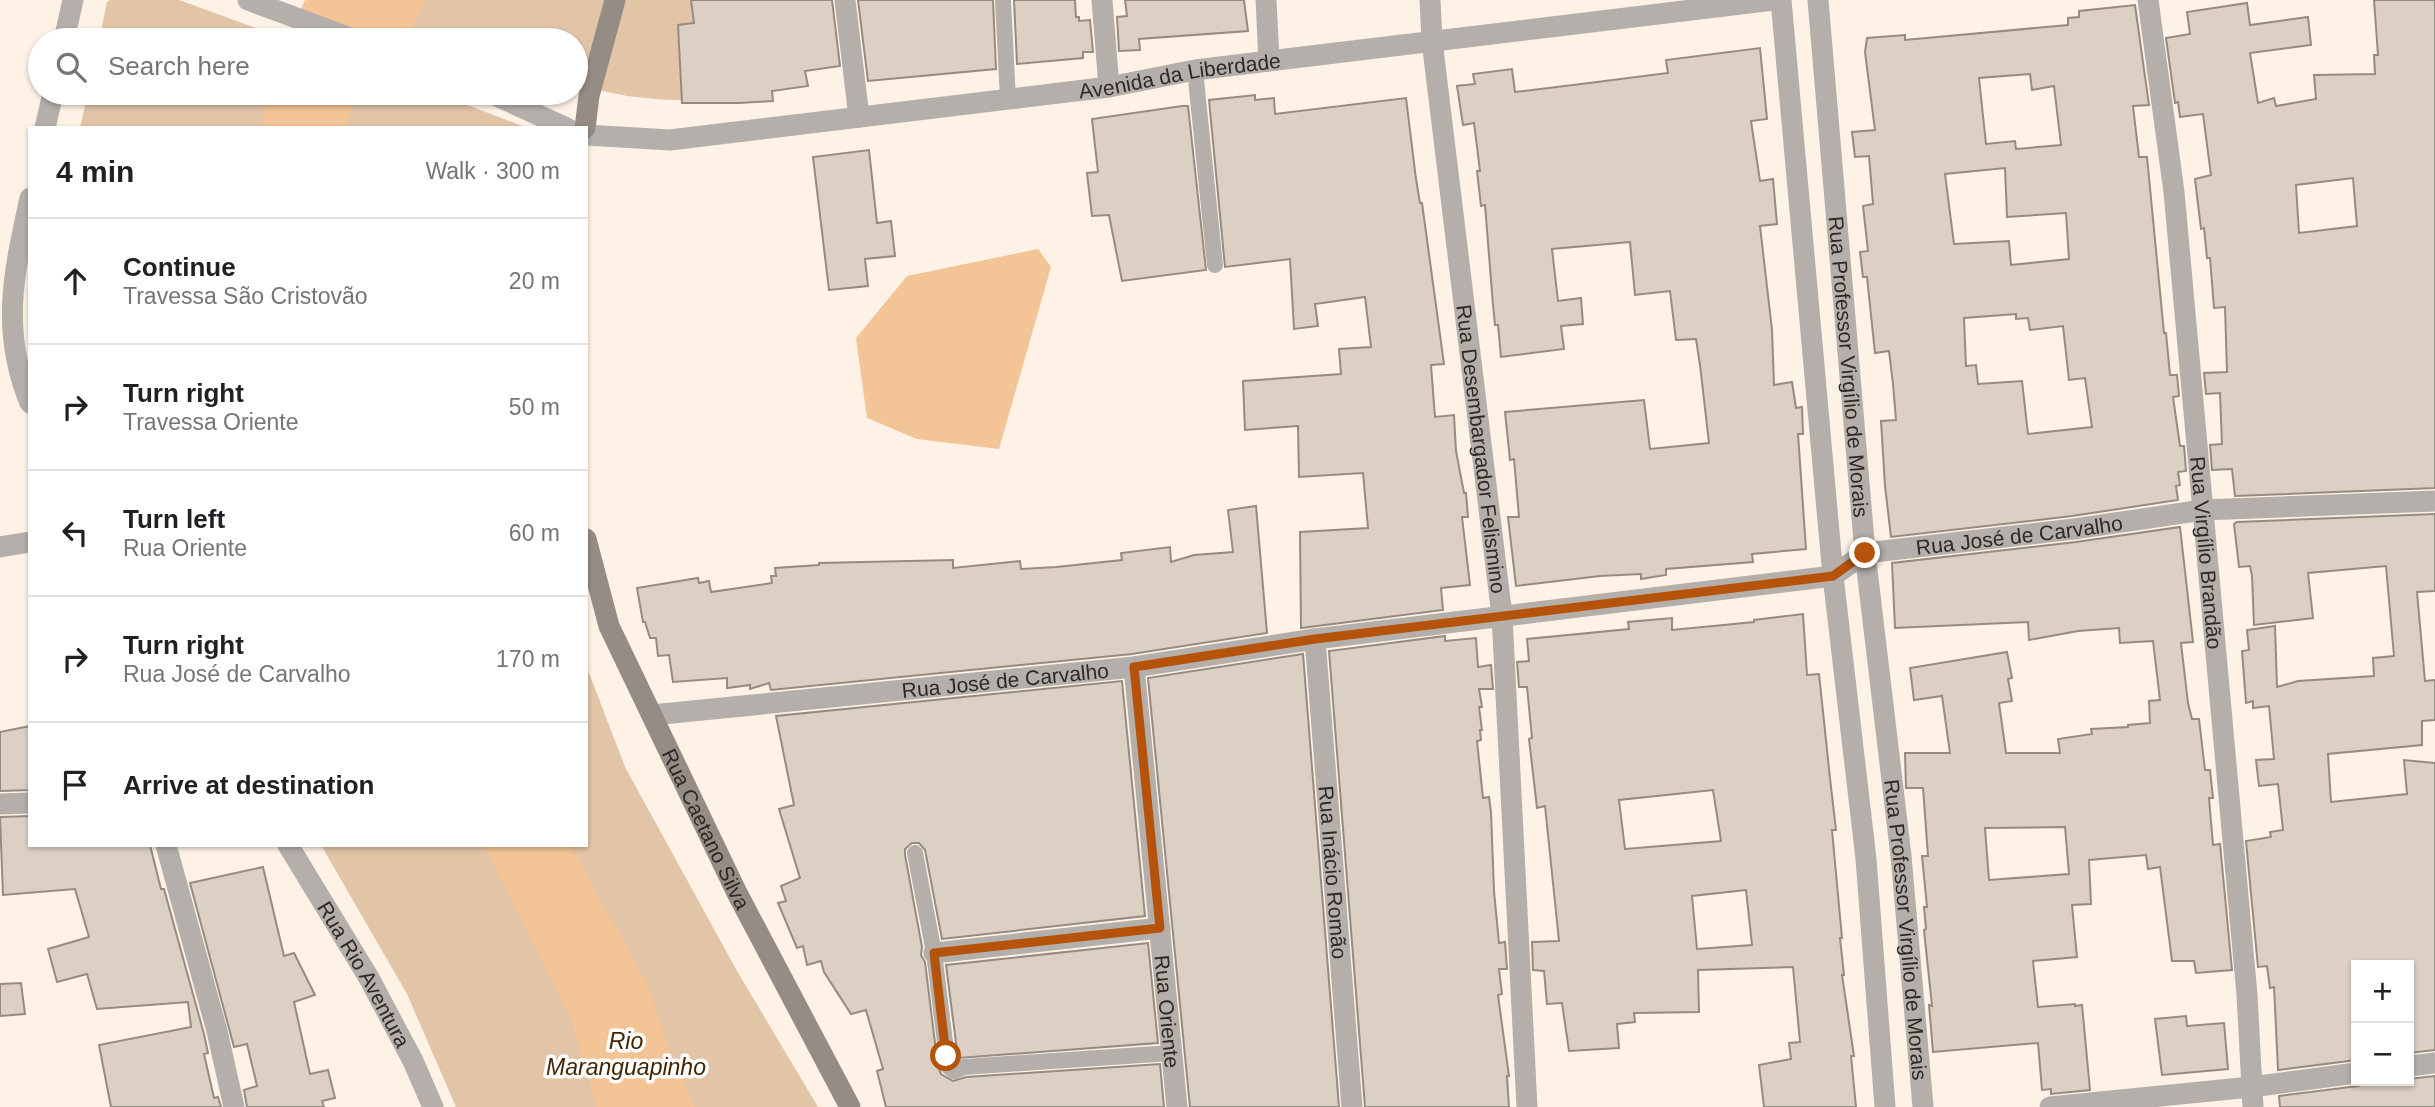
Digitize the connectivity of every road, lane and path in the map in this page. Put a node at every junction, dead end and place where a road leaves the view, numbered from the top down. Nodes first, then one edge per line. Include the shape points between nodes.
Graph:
1 (73, 0) edge
2 (615, 0) edge
3 (845, 0) edge
4 (1003, 0) edge
5 (1102, 0) edge
6 (1266, 0) edge
7 (1430, 0) edge
8 (1774, 0) edge
9 (1781, 0) edge
10 (1800, 0) edge
11 (1818, 0) edge
12 (1825, 0) edge
13 (2148, 0) edge
14 (254, 3) edge
15 (1618, 9) edge
16 (67, 28) edge
17 (323, 28) edge
18 (1432, 41) junction
19 (1269, 61) junction
20 (1195, 71) junction
21 (1109, 87) junction
22 (1008, 99) junction
23 (588, 104) edge
24 (50, 105) edge
25 (516, 105) edge
26 (588, 105) edge
27 (859, 117) junction
28 (45, 126) edge
29 (563, 126) edge
30 (585, 126) edge
31 (588, 135) edge
32 (28, 207) edge
33 (1839, 254) junction
34 (1805, 256) junction
35 (1215, 265) dead end
36 (5, 317) edge
37 (28, 396) edge
38 (2435, 501) edge
39 (2203, 510) junction
40 (28, 542) edge
41 (0, 547) edge
42 (588, 547) edge
43 (1865, 553) junction
44 (1833, 576) junction
45 (1502, 616) junction
46 (1315, 639) junction
47 (1134, 667) junction
48 (652, 715) junction
49 (28, 803) edge
50 (0, 804) edge
51 (167, 847) edge
52 (289, 847) edge
53 (915, 853) dead end
54 (1901, 856) junction
55 (1866, 859) junction
56 (1160, 928) junction
57 (934, 953) junction
58 (1171, 1052) junction
59 (2435, 1063) edge
60 (2414, 1065) edge
61 (2351, 1074) edge
62 (2252, 1097) edge
63 (234, 1107) edge
64 (433, 1107) edge
65 (850, 1107) edge
66 (1177, 1107) edge
67 (1352, 1107) edge
68 (1527, 1107) edge
69 (1885, 1107) edge
70 (1923, 1107) edge
71 (2050, 1107) edge

1 - 16 street
2 - 23 main road
3 - 27 street
4 - 22 lane
5 - 21 street
6 - 19 street
7 - 18 street, Rua Desembargador Felismino
8 - 15 street, Avenida da Liberdade
9 - 34 street, Rua Professor Virgílio de Morais
10 - 11 street
11 - 12 street
11 - 33 street, Rua Professor Virgílio de Morais
13 - 39 street, Rua Virgílio Brandão via 2174,192
14 - 17 street
15 - 18 street, Avenida da Liberdade
18 - 19 street, Avenida da Liberdade
18 - 45 street, Rua Desembargador Felismino
19 - 20 street, Avenida da Liberdade
20 - 21 street, Avenida da Liberdade
20 - 35 lane
21 - 22 street, Avenida da Liberdade
22 - 27 street, Avenida da Liberdade
24 - 28 street
25 - 29 street
26 - 30 main road
27 - 31 street, Avenida da Liberdade via 670,140
32 - 36 street
33 - 34 street
33 - 43 street, Rua Professor Virgílio de Morais
34 - 44 street, Rua Professor Virgílio de Morais
36 - 37 street
38 - 39 street, Rua José de Carvalho
39 - 43 street, Rua José de Carvalho
39 - 62 street, Rua Virgílio Brandão via 2247,995
40 - 41 street
42 - 48 main road, Rua Caetano Silva via 609,626
43 - 44 street, Rua José de Carvalho
43 - 54 street, Rua Professor Virgílio de Morais
44 - 45 street, Rua José de Carvalho
44 - 55 street, Rua Professor Virgílio de Morais
45 - 46 street, Rua José de Carvalho
45 - 68 street, Rua Desembargador Felismino
46 - 47 street, Rua José de Carvalho
46 - 67 street, Rua Inácio Romão
47 - 48 street, Rua José de Carvalho
47 - 56 street, Rua Oriente
48 - 65 main road, Rua Caetano Silva via 737,893
49 - 50 street
51 - 63 street
52 - 64 street, Rua Rio Aventura via 369,978
53 - 57 lane
54 - 55 street
54 - 70 street, Rua Professor Virgílio de Morais
55 - 69 street, Rua Professor Virgílio de Morais
56 - 57 street
56 - 58 street, Rua Oriente
57 - 58 lane via 946,1056 954,1071
58 - 66 street, Rua Oriente
59 - 60 street
61 - 62 street
62 - 71 street

